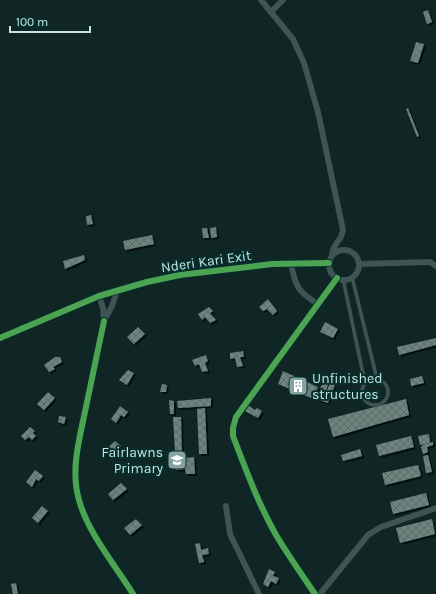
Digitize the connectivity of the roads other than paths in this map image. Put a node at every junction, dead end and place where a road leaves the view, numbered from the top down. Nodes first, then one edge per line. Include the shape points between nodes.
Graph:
1 (261, 0) edge
2 (283, 0) edge
3 (271, 12) junction
4 (332, 255) junction
5 (291, 263) junction
6 (329, 263) junction
7 (359, 264) junction
8 (436, 266) edge
9 (352, 277) junction
10 (340, 278) junction
11 (117, 291) junction
12 (99, 296) junction
13 (318, 304) junction
14 (104, 321) junction
15 (0, 338) edge
16 (377, 379) junction
17 (365, 384) junction
18 (226, 506) dead end
19 (436, 508) edge
20 (133, 594) edge
21 (259, 594) edge
22 (315, 594) edge
23 (320, 594) edge

1 - 3 street
2 - 3 street
3 - 4 street via 298,48 318,112 343,230
4 - 6 street
4 - 7 street via 338,251 348,251 356,257
5 - 6 street, Nderi Kari Exit
5 - 11 street, Nderi Kari Exit via 180,275
5 - 13 street via 296,286 300,292
6 - 10 street via 331,272
7 - 8 street via 430,262
7 - 9 street
9 - 10 street
9 - 16 lane
10 - 13 street
10 - 17 lane
11 - 12 street, Nderi Kari Exit
11 - 14 street
12 - 14 street
12 - 15 street, Nderi Kari Exit
13 - 22 street via 236,417 233,428 248,478 261,505 283,546
14 - 20 street via 78,446 76,486 83,511 104,550
16 - 17 lane
16 - 17 lane via 384,383 388,391 386,399 379,404 371,404 364,399 362,391
18 - 21 street via 230,534
19 - 23 street via 372,532

